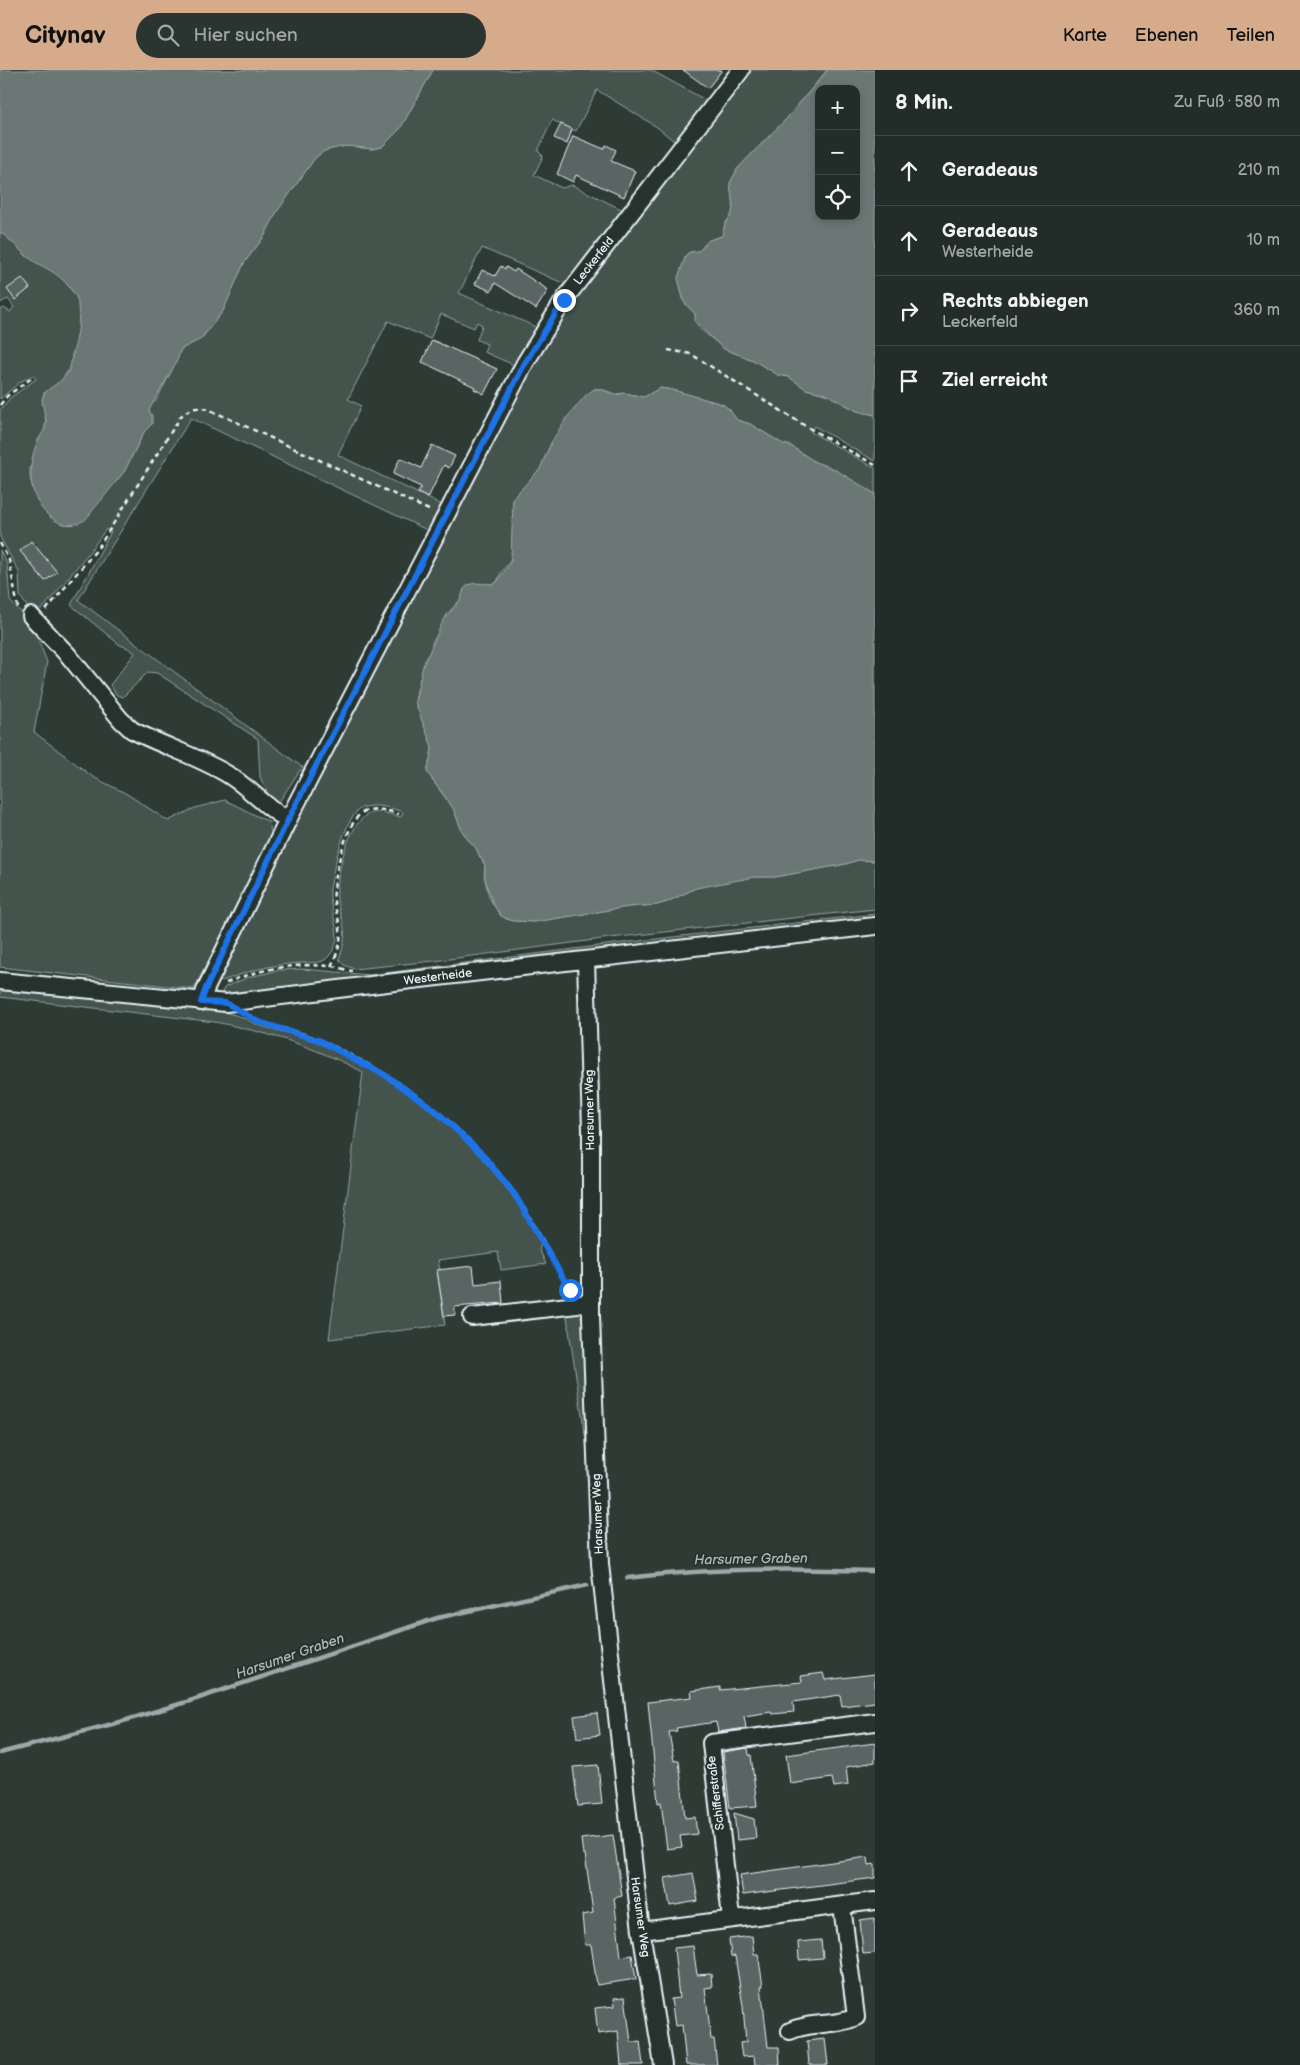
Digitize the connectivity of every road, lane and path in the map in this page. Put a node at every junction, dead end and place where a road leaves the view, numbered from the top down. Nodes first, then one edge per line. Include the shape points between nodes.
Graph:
1 (741, 70) edge
2 (668, 350) dead end
3 (33, 377) dead end
4 (0, 404) edge
5 (875, 465) edge
6 (446, 518) junction
7 (0, 543) edge
8 (31, 616) junction
9 (400, 814) dead end
10 (288, 820) junction
11 (875, 926) edge
12 (586, 960) junction
13 (331, 966) dead end
14 (0, 981) edge
15 (201, 1002) junction
16 (226, 1003) junction
17 (584, 1303) junction
18 (472, 1317) dead end
19 (875, 1722) edge
20 (875, 1901) edge
21 (842, 1906) junction
22 (731, 1918) junction
23 (641, 1931) junction
24 (790, 2030) dead end
25 (663, 2065) edge

1 - 6 street, Leckerfeld via 564,300 525,363
2 - 5 path via 691,354 806,427
3 - 4 path
6 - 8 path via 199,406 188,409 181,416 98,548 42,616
6 - 10 street, Leckerfeld
7 - 8 path via 9,560 15,601 18,608
8 - 10 street via 132,730 227,774
9 - 13 path via 371,809 356,818 350,829 333,891 341,930 340,943
10 - 15 street, Leckerfeld
11 - 12 street, Westerheide
12 - 16 street, Westerheide
12 - 17 street, Harsumer Weg via 591,1130
14 - 15 street, Westerheide
15 - 16 street, Westerheide
16 - 17 path via 259,1022 305,1035 350,1055 435,1110 482,1154 515,1195
17 - 18 street
17 - 23 street, Harsumer Weg via 600,1564
19 - 22 street, Schifferstraße via 711,1744
20 - 21 street
21 - 22 street
21 - 24 street via 856,2017 847,2021 802,2025
22 - 23 street
23 - 25 street, Harsumer Weg

